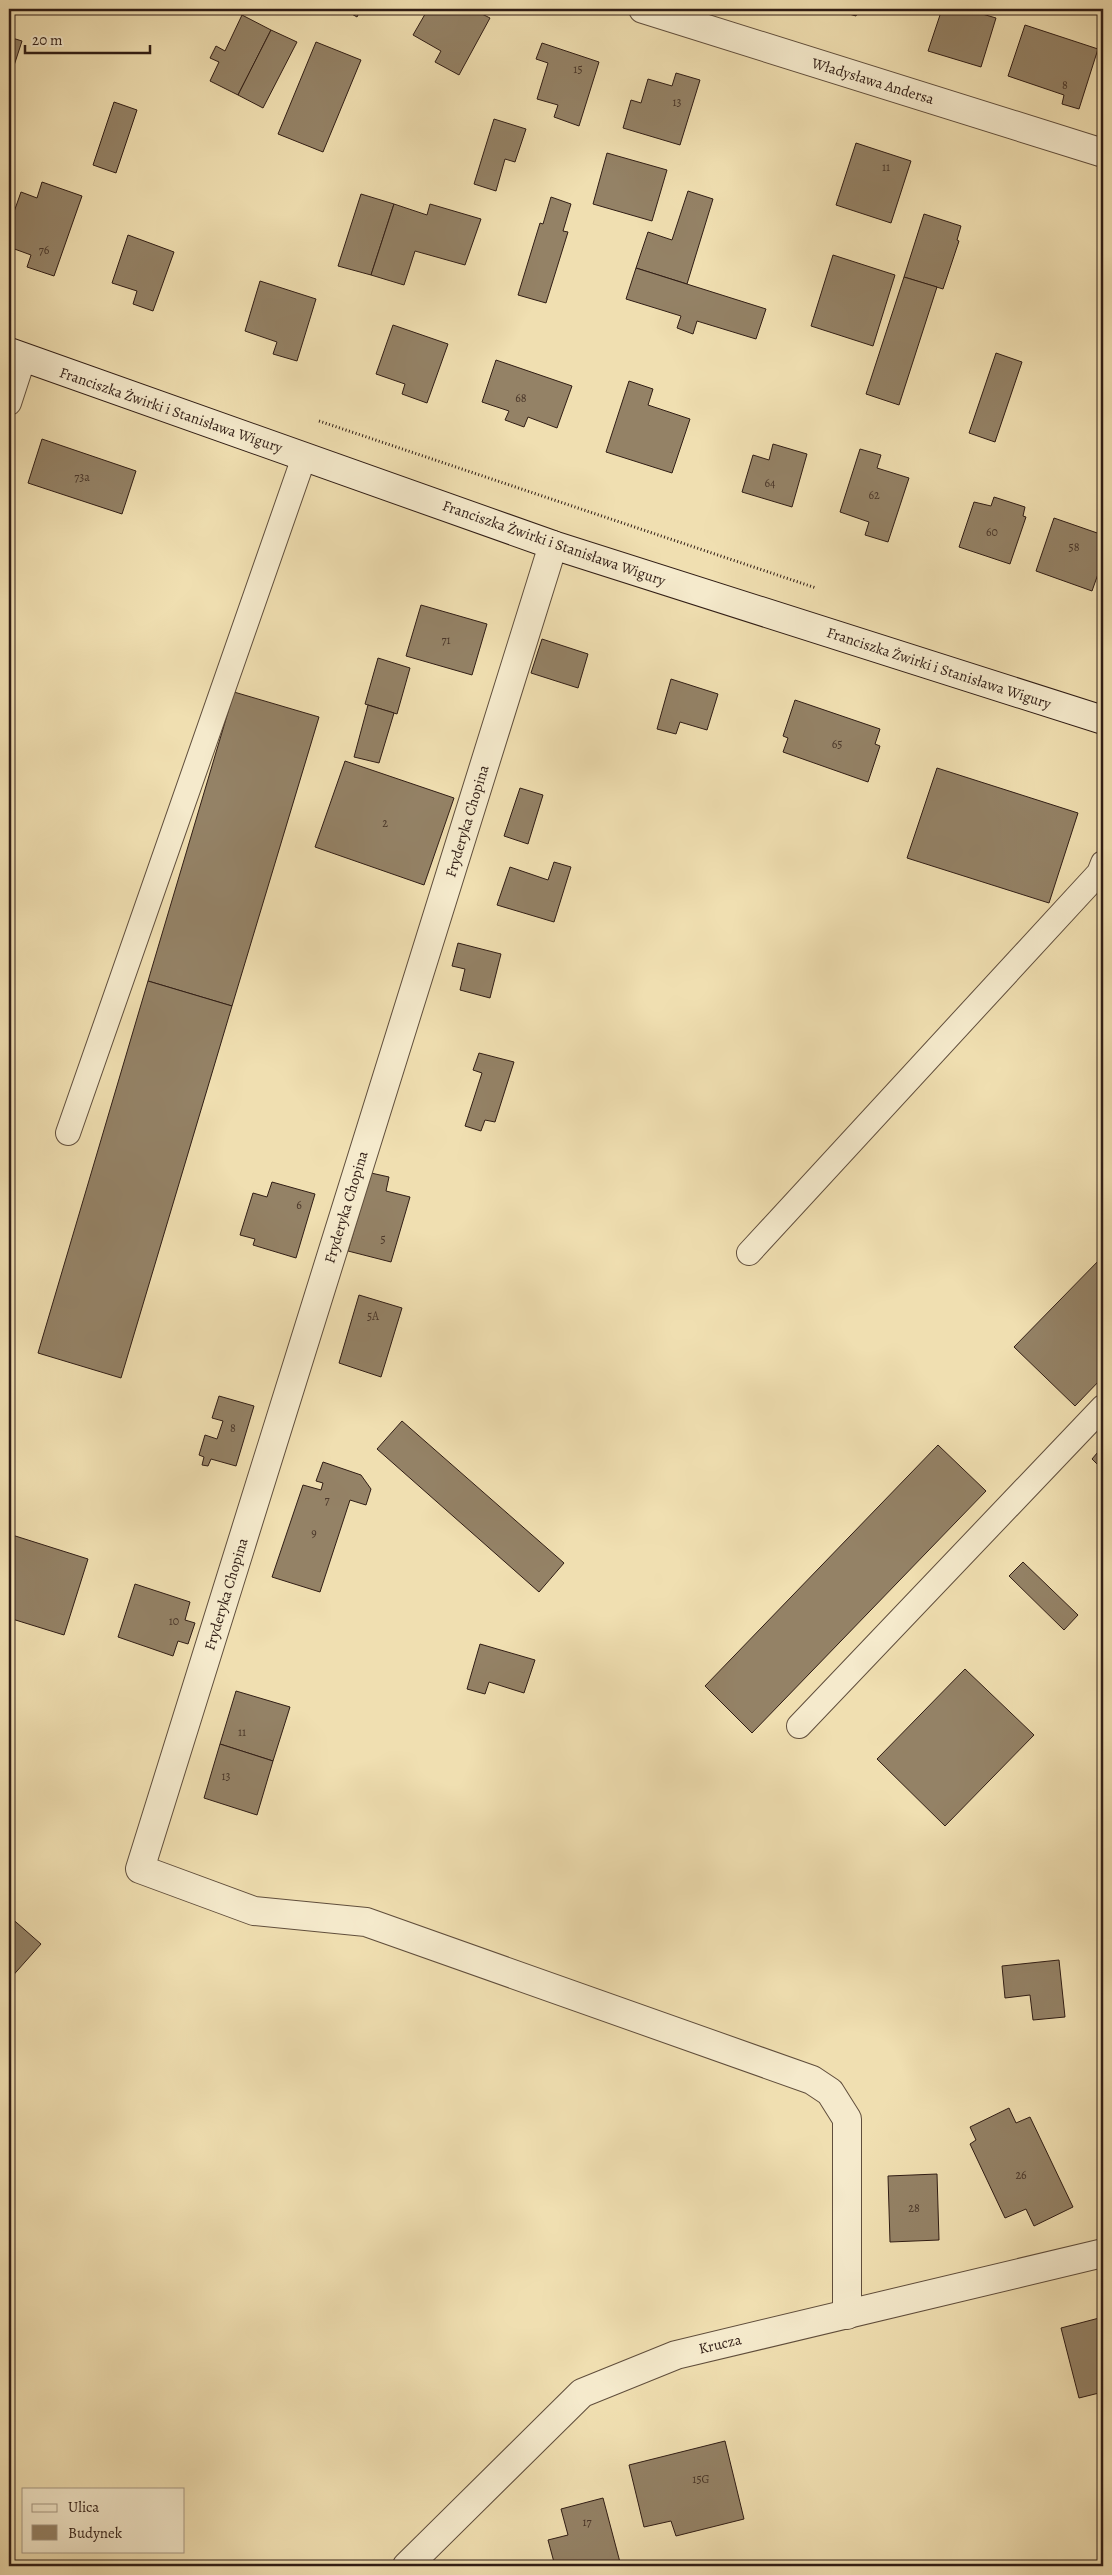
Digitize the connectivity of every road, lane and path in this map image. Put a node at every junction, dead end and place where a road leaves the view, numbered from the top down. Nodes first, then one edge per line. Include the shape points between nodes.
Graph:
1 (643, 9) edge
2 (1103, 153) edge
3 (16, 355) edge
4 (9, 403) edge
5 (317, 420) dead end
6 (304, 457) junction
7 (553, 545) junction
8 (822, 590) dead end
9 (1103, 720) edge
10 (1103, 863) edge
11 (68, 1133) dead end
12 (749, 1253) dead end
13 (1103, 1407) edge
14 (799, 1726) dead end
15 (1103, 2253) edge
16 (847, 2315) junction
17 (406, 2566) edge

1 - 2 street, Władysława Andersa
3 - 4 lane
3 - 6 street, Franciszka Żwirki i Stanisława Wigury
5 - 8 path
6 - 7 street, Franciszka Żwirki i Stanisława Wigury
6 - 11 lane
7 - 9 street, Franciszka Żwirki i Stanisława Wigury
7 - 16 street, Fryderyka Chopina via 140,1870 254,1911 366,1922 812,2080 830,2092 847,2119
10 - 12 lane via 1099,873
13 - 14 lane
15 - 16 street, Krucza
16 - 17 street, Krucza via 676,2355 582,2393

